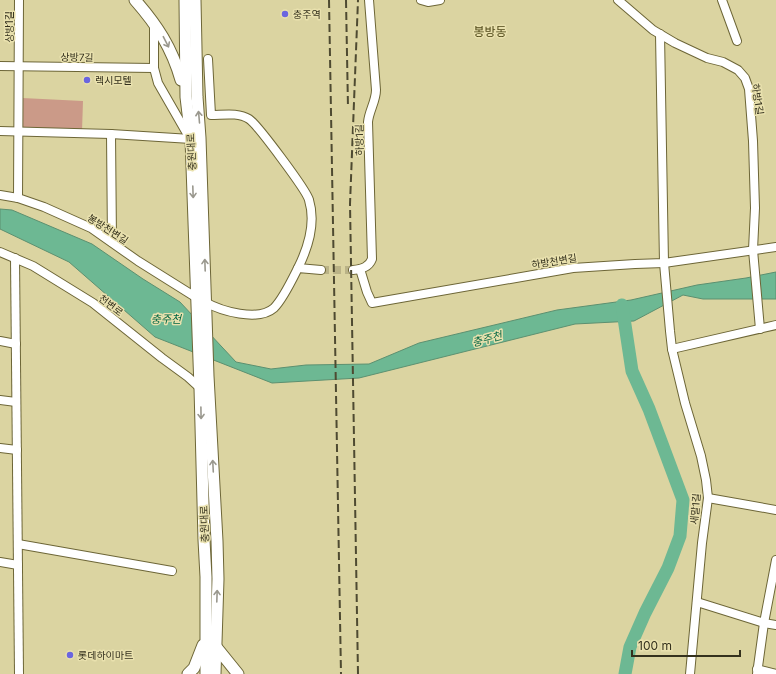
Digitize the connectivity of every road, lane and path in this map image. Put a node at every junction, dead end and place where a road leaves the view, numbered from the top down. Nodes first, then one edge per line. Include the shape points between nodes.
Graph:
1 (19, 0) edge
2 (135, 0) edge
3 (185, 0) edge
4 (195, 0) edge
5 (369, 0) edge
6 (421, 0) edge
7 (440, 0) edge
8 (722, 0) edge
9 (622, 1) edge
10 (154, 24) junction
11 (660, 34) junction
12 (737, 41) dead end
13 (208, 58) dead end
14 (0, 66) edge
15 (19, 67) junction
16 (154, 68) junction
17 (186, 97) junction
18 (0, 131) edge
19 (18, 131) junction
20 (111, 134) junction
21 (191, 139) junction
22 (0, 195) edge
23 (18, 198) junction
24 (112, 242) junction
25 (776, 247) edge
26 (753, 250) junction
27 (0, 252) edge
28 (15, 258) junction
29 (664, 263) junction
30 (298, 268) junction
31 (321, 270) tunnel mouth
32 (357, 270) joint
33 (201, 302) junction
34 (776, 325) edge
35 (760, 329) junction
36 (0, 341) edge
37 (16, 344) junction
38 (672, 349) junction
39 (204, 375) junction
40 (200, 388) junction
41 (0, 400) edge
42 (16, 402) junction
43 (0, 448) edge
44 (17, 450) junction
45 (708, 498) junction
46 (776, 510) edge
47 (18, 544) junction
48 (0, 562) edge
49 (18, 565) junction
50 (776, 566) edge
51 (172, 571) dead end
52 (697, 602) junction
53 (764, 623) junction
54 (776, 625) edge
55 (206, 637) junction
56 (217, 648) junction
57 (757, 672) edge
58 (18, 674) edge
59 (188, 674) edge
60 (206, 674) edge
61 (215, 674) edge
62 (238, 674) edge
63 (690, 674) edge
64 (776, 674) edge

1 - 15 street, 상방1길
2 - 10 street
3 - 17 street, 충원대로
33 -> 4 street, 충원대로 via 200,138
5 - 32 street, 하방1길 via 376,90 368,122 372,258 368,265
6 - 7 street
8 - 12 street
9 - 11 street, 하방1길
10 - 16 street
10 -> 17 street via 177,63
11 - 26 street, 하방1길 via 707,58 723,62 738,70 749,89 753,141
11 - 29 street, 새말1길
13 - 30 street via 211,115 238,115 249,119 308,195 311,210 310,237
14 - 15 street, 상방7길
15 - 16 street, 상방7길
15 - 19 street, 상방1길
16 - 21 street via 158,83
17 - 21 street, 충원대로
18 - 19 street
19 - 20 street
19 - 23 street, 상방1길
20 - 21 street
20 - 24 street
21 -> 33 street, 충원대로
22 - 23 street, 봉방천변길
23 - 24 street, 봉방천변길 via 91,228
24 - 33 street, 봉방천변길 via 138,262
25 - 26 street, 하방천변길
26 - 29 street, 하방천변길
26 - 35 street, 하방1길
27 - 28 street, 천변로
28 - 37 street
28 - 40 street, 천변로 via 33,266 93,303
29 - 32 street, 하방천변길 via 573,268 372,303
29 - 38 street, 새말1길
30 - 31 street
30 - 33 street via 281,298 268,312 241,314
33 - 39 street
34 - 35 street
35 - 38 street
36 - 37 street
37 - 42 street
38 - 45 street, 새말1길 via 701,456
39 - 40 street, 충원대로
56 -> 39 street, 충원대로 via 217,541
40 -> 55 street, 충원대로
41 - 42 street
42 - 44 street
43 - 44 street
44 - 47 street
45 - 46 street
45 - 52 street, 새말1길
47 - 49 street
47 - 51 street
48 - 49 street
49 - 58 street
50 - 53 street
52 - 53 street
52 - 63 street, 새말1길
53 - 54 street
53 - 57 street
55 - 59 street via 194,668
55 - 60 street, 충원대로
56 - 61 street, 충원대로
56 - 62 street
57 - 64 street

